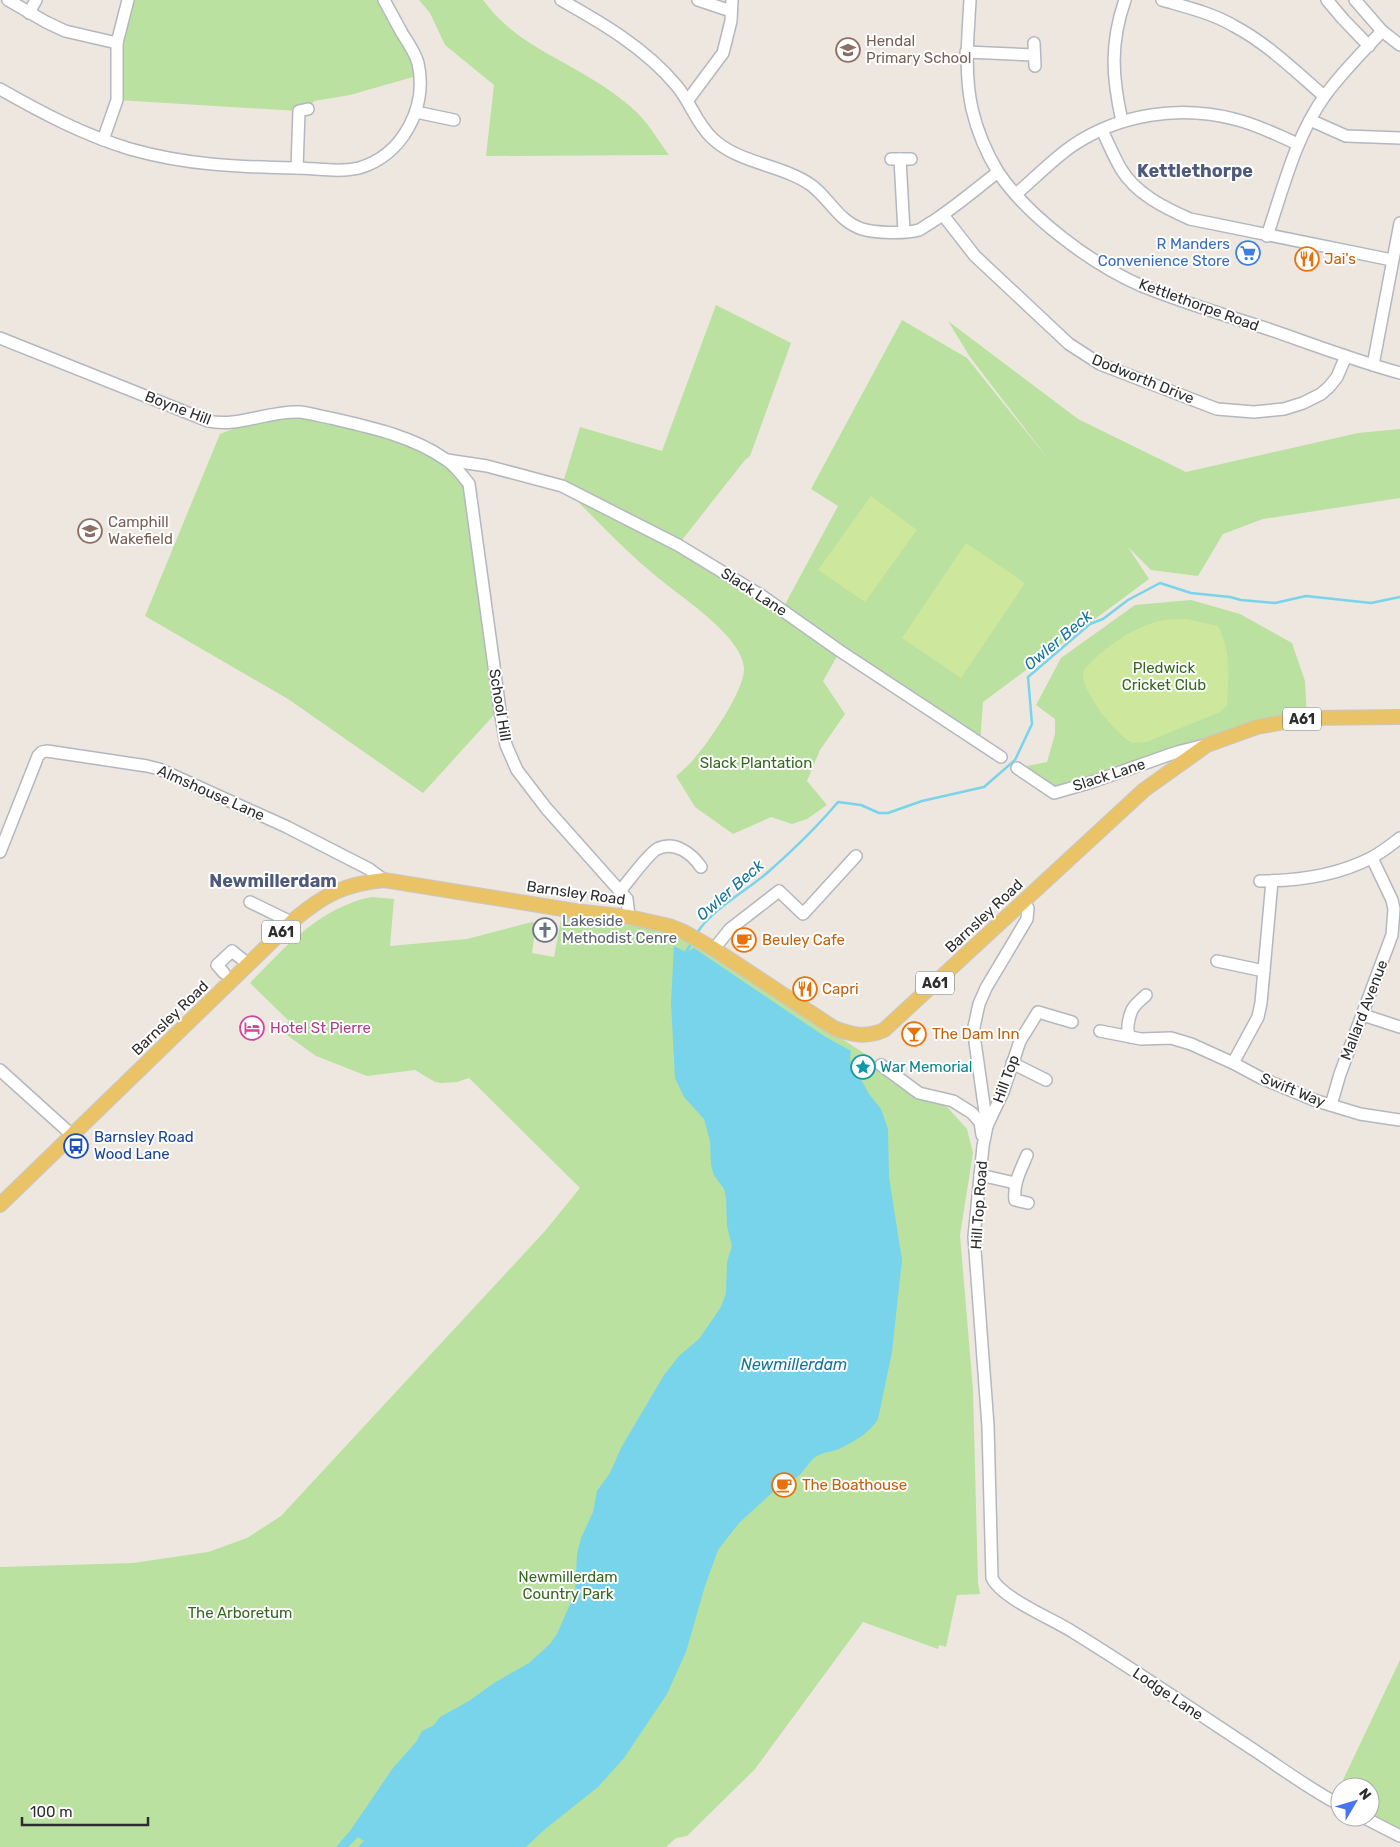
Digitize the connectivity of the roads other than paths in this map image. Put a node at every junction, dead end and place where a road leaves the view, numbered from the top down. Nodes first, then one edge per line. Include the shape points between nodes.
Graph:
1 (8, 0) edge
2 (36, 0) edge
3 (128, 0) edge
4 (384, 0) edge
5 (560, 0) edge
6 (698, 0) edge
7 (970, 0) edge
8 (1126, 0) edge
9 (1162, 0) edge
10 (1327, 0) edge
11 (1356, 0) edge
12 (731, 5) edge
13 (29, 13) junction
14 (1382, 30) junction
15 (118, 43) junction
16 (1400, 45) edge
17 (1369, 46) junction
18 (966, 52) junction
19 (1034, 55) dead end
20 (0, 89) edge
21 (1324, 96) junction
22 (688, 100) junction
23 (308, 108) dead end
24 (416, 112) junction
25 (454, 120) dead end
26 (1310, 120) junction
27 (1122, 121) junction
28 (1102, 130) junction
29 (1400, 138) edge
30 (103, 140) junction
31 (1298, 144) junction
32 (901, 159) dead end
33 (297, 168) junction
34 (998, 172) junction
35 (1016, 194) junction
36 (943, 215) junction
37 (1400, 223) edge
38 (904, 231) junction
39 (1267, 236) junction
40 (1392, 260) junction
41 (0, 338) edge
42 (1346, 356) junction
43 (1373, 366) junction
44 (1400, 374) edge
45 (447, 460) junction
46 (487, 466) junction
47 (469, 484) junction
48 (1400, 717) edge
49 (1207, 744) junction
50 (1001, 757) dead end
51 (1017, 768) dead end
52 (1400, 838) edge
53 (0, 852) edge
54 (856, 856) dead end
55 (1372, 858) junction
56 (700, 868) dead end
57 (384, 880) junction
58 (1260, 881) dead end
59 (1272, 881) junction
60 (620, 891) junction
61 (1023, 901) junction
62 (250, 902) dead end
63 (629, 917) junction
64 (292, 922) junction
65 (1396, 936) edge
66 (714, 949) junction
67 (248, 964) junction
68 (1223, 967) dead end
69 (1264, 971) junction
70 (224, 973) dead end
71 (1146, 995) dead end
72 (1363, 1015) junction
73 (1072, 1022) dead end
74 (1400, 1027) edge
75 (1100, 1031) dead end
76 (1131, 1037) junction
77 (1186, 1043) junction
78 (1187, 1056) dead end
79 (1012, 1063) junction
80 (1233, 1063) junction
81 (881, 1065) dead end
82 (0, 1070) edge
83 (1046, 1080) dead end
84 (1331, 1105) junction
85 (1400, 1120) edge
86 (987, 1126) junction
87 (72, 1135) junction
88 (983, 1146) junction
89 (1027, 1155) dead end
90 (980, 1175) junction
91 (1015, 1183) junction
92 (1028, 1203) dead end
93 (0, 1205) edge
94 (996, 1585) joint
95 (1330, 1799) edge
96 (1380, 1825) edge
97 (1400, 1836) edge

1 - 13 street
2 - 13 street
3 - 15 street
4 - 24 street via 418,63 420,96
5 - 22 street via 640,51
6 - 12 street
7 - 18 street, Kettlethorpe Road
8 - 27 street via 1118,22 1113,73
9 - 21 street via 1204,12 1233,25 1285,60
10 - 17 street
11 - 14 street
12 - 22 street via 731,21 723,53
13 - 15 street via 65,31
14 - 16 street
14 - 17 street
15 - 30 street via 117,100
17 - 21 street
18 - 19 street
18 - 34 street, Kettlethorpe Road via 973,111
20 - 30 street via 50,117
21 - 26 street
22 - 38 street via 696,118 711,138 724,148 799,178 812,186 847,222 880,232
23 - 33 street via 299,111
24 - 25 street
24 - 33 street via 401,140 376,162 335,171
26 - 29 street via 1346,136
26 - 31 street
27 - 28 street
27 - 31 street via 1181,112 1206,114 1234,119
28 - 35 street via 1070,147
28 - 39 street via 1122,169 1134,184 1167,209 1190,219
30 - 33 street via 199,164
31 - 39 street
32 - 38 street
34 - 35 street, Kettlethorpe Road
34 - 36 street
35 - 42 street, Kettlethorpe Road via 1052,229 1110,270 1181,301
36 - 38 street via 919,230
36 - 42 street, Dodworth Drive via 975,256 1069,344 1100,364 1217,409 1254,412 1303,403 1329,387
37 - 40 street
39 - 40 street
40 - 43 street
41 - 45 street, Boyne Hill via 208,421 222,424 299,412 358,424 410,440
42 - 43 street, Kettlethorpe Road
43 - 44 street, Kettlethorpe Road
45 - 46 street, Slack Lane
45 - 47 street
46 - 47 street via 474,472
46 - 50 street, Slack Lane via 562,486 678,545 762,596
47 - 60 street, School Hill via 501,719 510,757 546,808
48 - 49 main road, Barnsley Road / A61 via 1307,718 1257,728
49 - 51 street, Slack Lane via 1054,793
49 - 61 main road, Barnsley Road / A61 via 1144,790
52 - 55 street
53 - 57 street, Almshouse Lane via 38,756 47,751 159,769 286,827 369,869
54 - 66 street via 803,914 779,891 730,929
55 - 59 street via 1323,876
55 - 65 street, Mallard Avenue via 1392,900
56 - 60 street via 688,852 677,848 657,849
57 - 63 main road, Barnsley Road / A61
57 - 64 main road, Barnsley Road / A61 via 358,883 336,891 314,903
58 - 59 street
59 - 69 street
60 - 63 street, School Hill via 627,898
61 - 66 main road, Barnsley Road / A61 via 884,1030 868,1036 834,1028 817,1019
61 - 86 street, Hill Top Road via 1028,908 1027,919 986,988 974,1027
62 - 64 street
63 - 66 main road, Barnsley Road / A61 via 669,926
64 - 67 main road, Barnsley Road / A61
65 - 72 street, Mallard Avenue
67 - 70 street via 232,951 217,965
67 - 87 main road, Barnsley Road / A61
68 - 69 street
69 - 80 street via 1258,1017
71 - 76 street via 1132,1011 1127,1031
72 - 74 street
72 - 84 street, Mallard Avenue
73 - 79 street, Hill Top via 1038,1012 1020,1041
75 - 76 street, Swift Way
76 - 77 street, Swift Way via 1171,1038
77 - 78 street
77 - 80 street, Swift Way
79 - 83 street
79 - 86 street, Hill Top
80 - 84 street, Swift Way via 1287,1089
81 - 88 street via 918,1093 953,1101 972,1112 980,1122
82 - 87 street
84 - 85 street, Swift Way via 1360,1114
86 - 88 street, Hill Top Road
87 - 93 main road, Barnsley Road / A61
88 - 90 street, Hill Top Road
89 - 91 street
90 - 91 street
90 - 94 street, Hill Top Road via 974,1237 988,1426 992,1572
91 - 92 street via 1015,1200
94 - 95 street, Lodge Lane via 1112,1656
96 - 97 street

